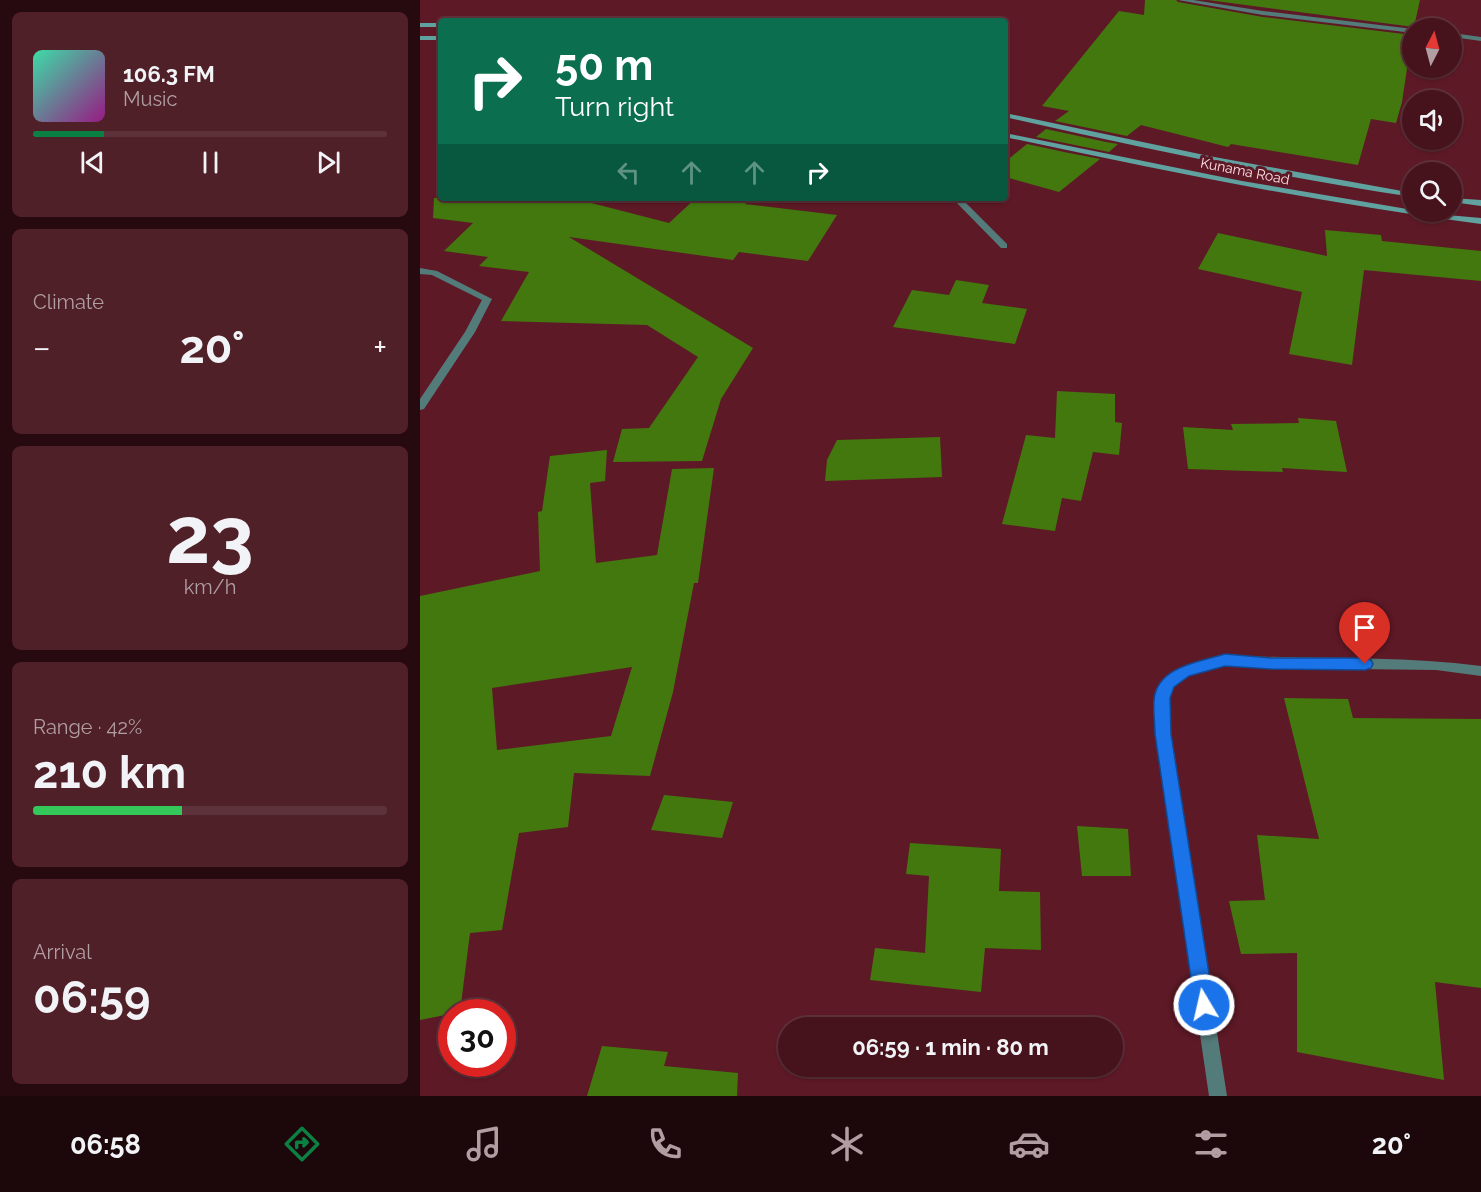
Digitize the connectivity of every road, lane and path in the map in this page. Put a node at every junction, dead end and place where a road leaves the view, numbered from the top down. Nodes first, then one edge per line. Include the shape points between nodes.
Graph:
1 (1181, 0) edge
2 (420, 25) edge
3 (438, 25) edge
4 (1402, 30) edge
5 (1462, 37) edge
6 (420, 38) edge
7 (438, 38) edge
8 (1481, 39) edge
9 (1008, 116) edge
10 (1008, 136) edge
11 (1402, 193) edge
12 (959, 201) edge
13 (1462, 201) edge
14 (1481, 203) edge
15 (1481, 221) edge
16 (1004, 246) dead end
17 (420, 271) edge
18 (420, 407) edge
19 (1481, 671) edge
20 (1218, 1096) edge

1 - 4 street
2 - 3 main road
5 - 8 street
6 - 7 main road
9 - 11 main road, Kunama Road via 1210,161
10 - 15 main road, Kunama Road via 1294,194
12 - 16 street
13 - 14 main road
17 - 18 street via 434,273 487,299
19 - 20 street via 1436,665 1225,660 1184,672 1168,683 1162,698 1163,734

